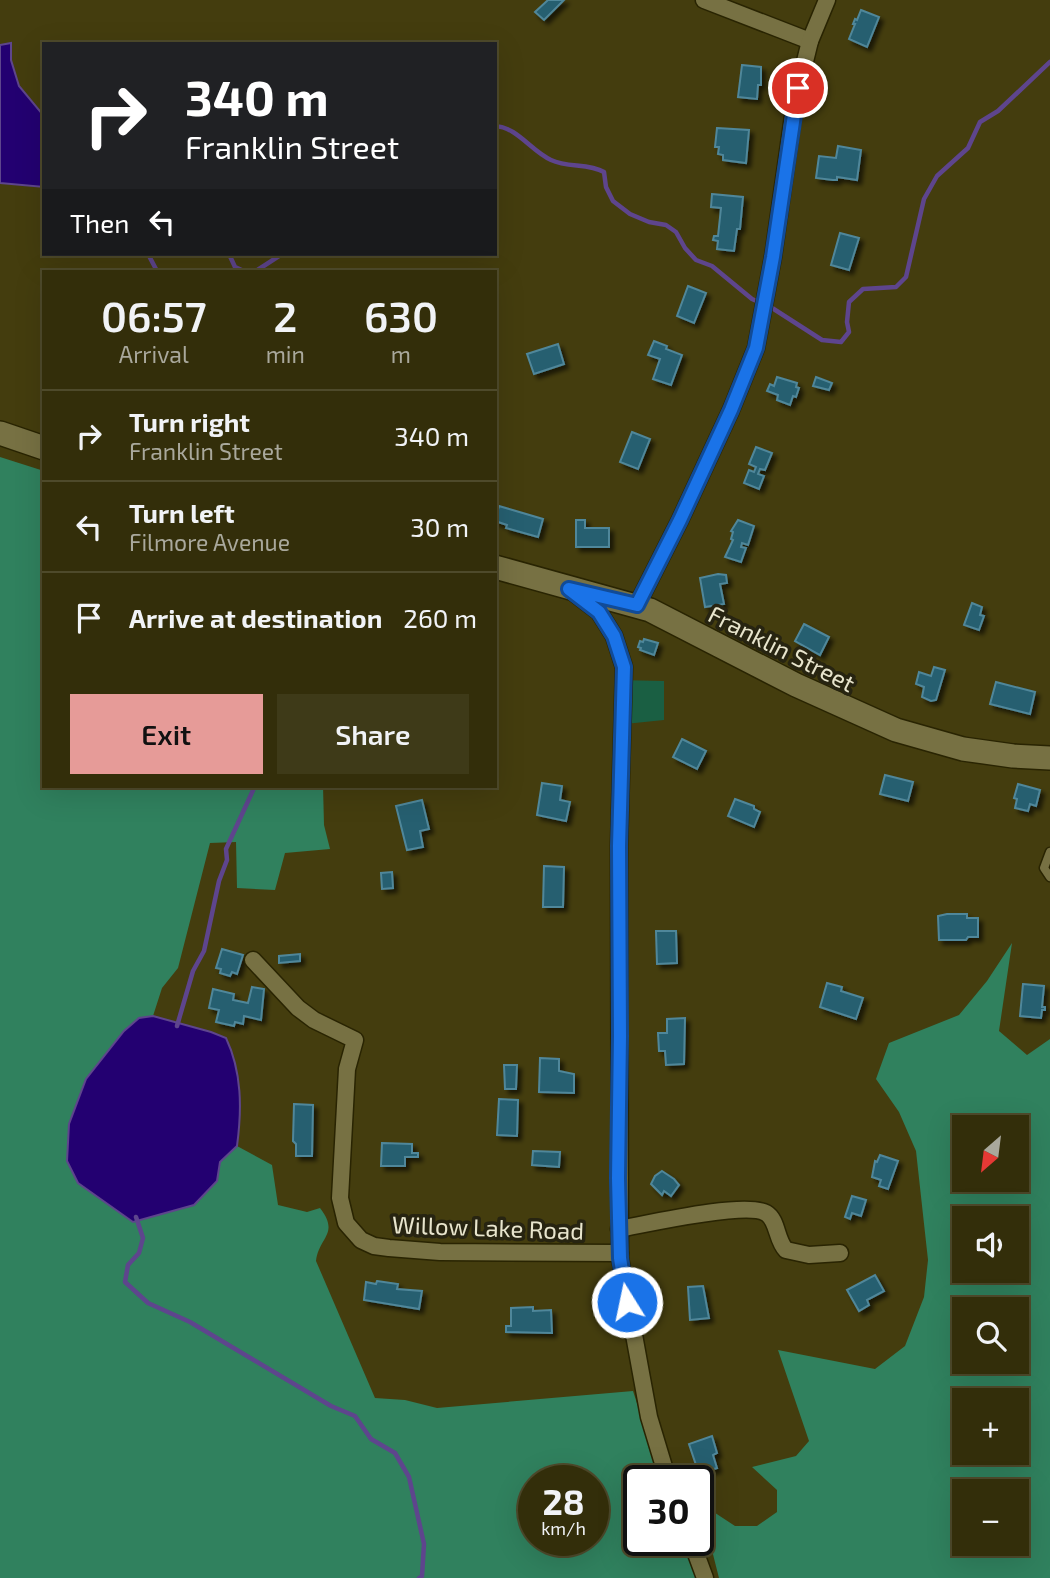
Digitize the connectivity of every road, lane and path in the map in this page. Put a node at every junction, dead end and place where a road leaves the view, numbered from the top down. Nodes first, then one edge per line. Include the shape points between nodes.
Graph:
1 (704, 0) edge
2 (827, 0) edge
3 (810, 41) junction
4 (0, 433) edge
5 (42, 447) edge
6 (497, 568) edge
7 (569, 589) junction
8 (637, 605) junction
9 (1050, 758) edge
10 (1050, 852) edge
11 (1050, 877) edge
12 (253, 960) dead end
13 (619, 1229) junction
14 (620, 1253) junction
15 (840, 1253) dead end
16 (663, 1465) edge
17 (697, 1556) edge
18 (705, 1578) edge

1 - 3 street
2 - 3 street
3 - 8 street via 795,102 756,348
4 - 5 main road
6 - 7 main road, Franklin Street
7 - 8 main road, Franklin Street
7 - 13 street via 599,612 614,636 624,667
8 - 9 main road, Franklin Street via 842,708 896,730 963,749
10 - 11 lane via 1044,868
12 - 14 street, Willow Lake Road via 298,1008 355,1040 347,1069 340,1198 346,1223 361,1240 374,1246 440,1252
13 - 14 street
13 - 15 street via 747,1208 771,1217 786,1251
14 - 16 street via 649,1418
17 - 18 street

